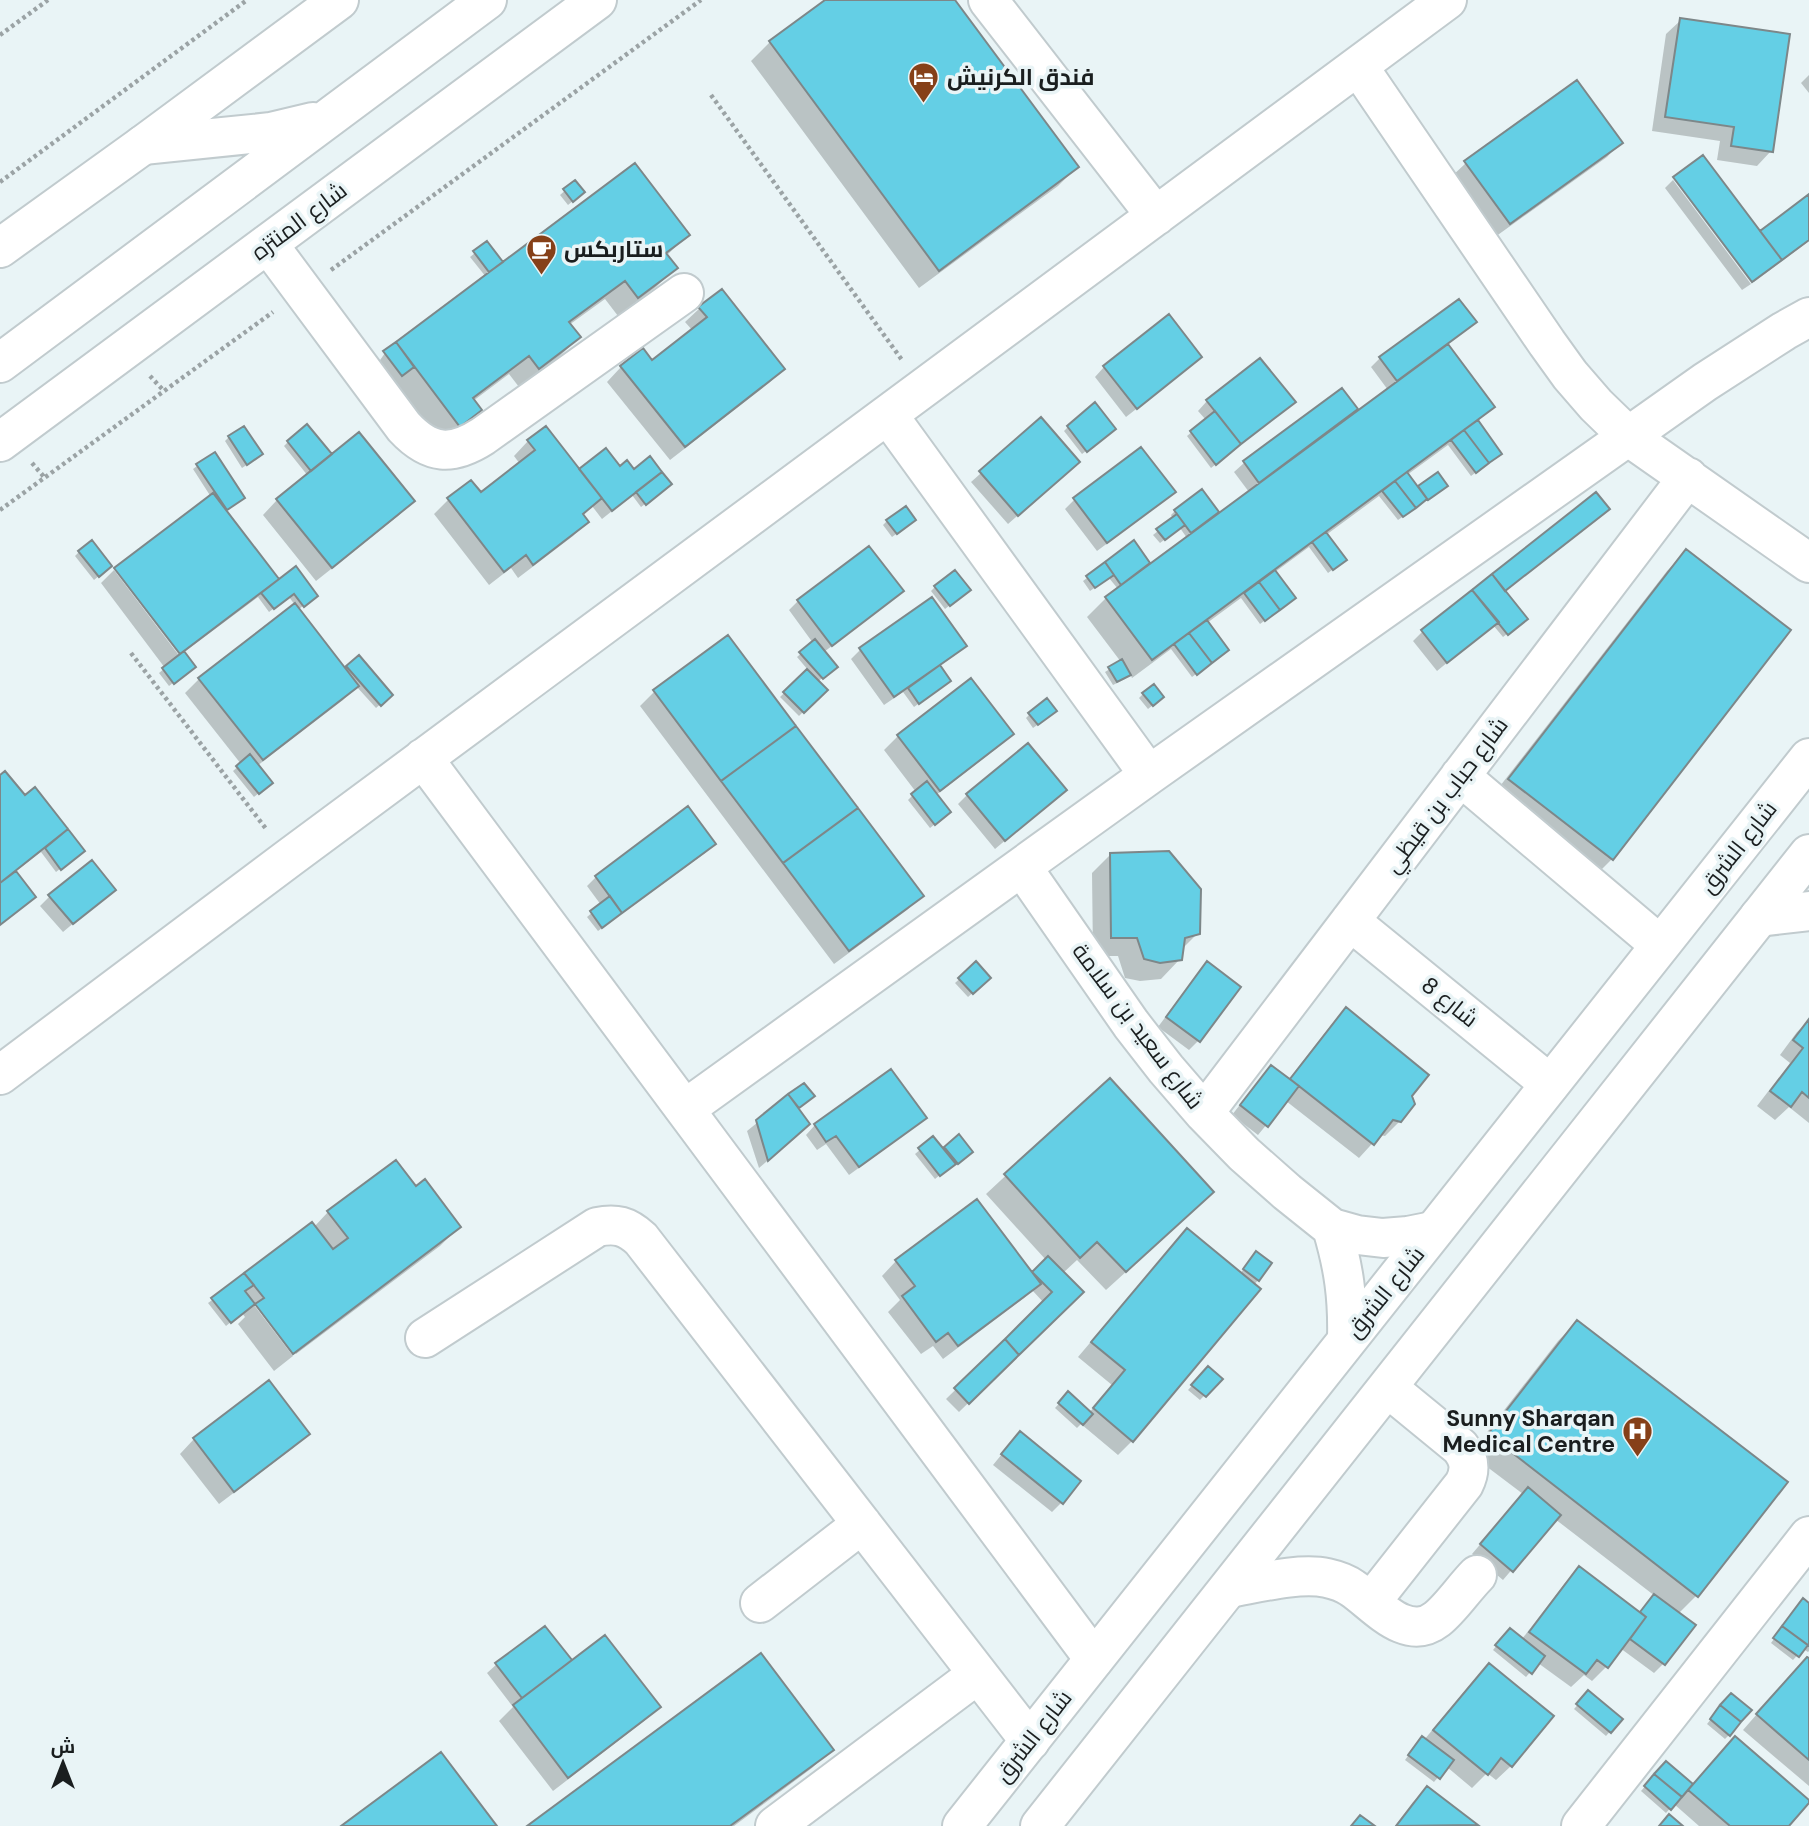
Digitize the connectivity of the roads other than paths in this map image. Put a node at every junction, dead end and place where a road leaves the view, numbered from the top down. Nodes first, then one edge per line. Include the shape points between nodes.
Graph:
1 (339, 0) edge
2 (487, 0) edge
3 (597, 0) edge
4 (988, 0) edge
5 (1447, 0) edge
6 (1358, 66) junction
7 (328, 117) junction
8 (143, 145) junction
9 (1156, 216) junction
10 (268, 244) junction
11 (0, 248) edge
12 (684, 293) dead end
13 (1809, 317) edge
14 (0, 363) edge
15 (888, 415) junction
16 (1629, 437) junction
17 (0, 442) edge
18 (1688, 477) junction
19 (1809, 563) edge
20 (423, 758) junction
21 (1809, 758) edge
22 (1149, 775) junction
23 (1461, 776) junction
24 (1809, 854) edge
25 (1022, 867) junction
26 (1809, 911) edge
27 (1759, 917) junction
28 (1350, 921) junction
29 (1660, 946) junction
30 (0, 1075) edge
31 (1550, 1084) junction
32 (685, 1110) junction
33 (1204, 1112) junction
34 (1332, 1228) junction
35 (1433, 1231) junction
36 (425, 1338) dead end
37 (1347, 1339) junction
38 (1388, 1388) junction
39 (1214, 1507) junction
40 (862, 1524) junction
41 (1809, 1536) edge
42 (1476, 1575) dead end
43 (1225, 1594) junction
44 (1371, 1602) junction
45 (760, 1603) dead end
46 (1094, 1659) junction
47 (978, 1674) junction
48 (1030, 1741) junction
49 (1055, 1817) edge
50 (775, 1826) edge
51 (962, 1826) edge
52 (1581, 1826) edge

1 - 8 street
2 - 7 street
3 - 10 street, شارع المنتزه
4 - 9 street
5 - 6 street
6 - 9 street
6 - 16 street via 1570,375
7 - 8 street via 271,132
7 - 14 street
8 - 11 street
9 - 15 street
10 - 12 street via 410,434 433,448 468,446
10 - 17 street, شارع المنتزه
13 - 16 street via 1705,382
15 - 20 street
15 - 22 street
16 - 18 street
16 - 22 street
18 - 19 street
18 - 23 street, شارع حباب بن قيظي
20 - 30 street
20 - 32 street
21 - 29 street, شارع الشرق
22 - 25 street
23 - 28 street, شارع حباب بن قيظي
23 - 29 street
24 - 27 street
25 - 32 street
25 - 33 street, شارع سعيد بن سلامة via 1130,1024
26 - 27 street
27 - 38 street
28 - 31 street, شارع 8
28 - 33 street, شارع حباب بن قيظي
29 - 31 street, شارع الشرق
31 - 35 street, شارع الشرق
32 - 46 street
33 - 34 street, شارع سعيد بن سلامة via 1244,1154
34 - 35 street, شارع سعيد بن سلامة via 1383,1238
34 - 37 street via 1346,1283
35 - 37 street, شارع الشرق
36 - 40 street via 597,1227 621,1226 641,1239
37 - 39 street, شارع الشرق
38 - 43 street
38 - 44 street via 1461,1447 1470,1465 1464,1484
39 - 43 street via 1224,1502 1245,1504 1256,1522
39 - 46 street, شارع الشرق
40 - 45 street
40 - 47 street
41 - 52 street
42 - 44 street via 1428,1625 1404,1625
43 - 44 street via 1314,1576 1339,1581
43 - 49 street
46 - 48 street, شارع الشرق
47 - 48 street
47 - 50 street
48 - 51 street, شارع الشرق

